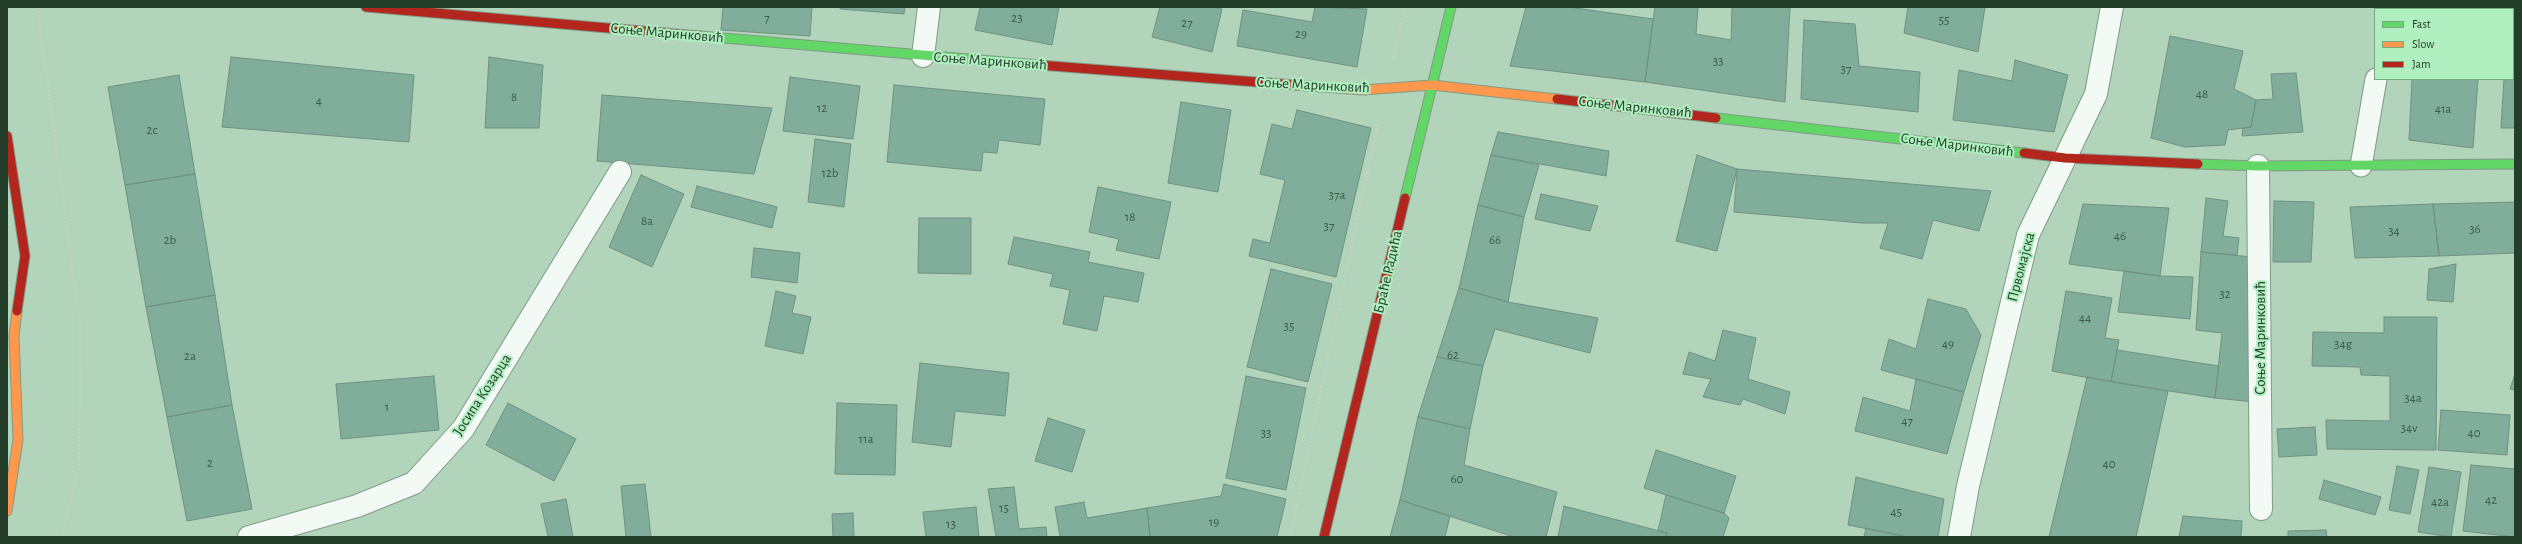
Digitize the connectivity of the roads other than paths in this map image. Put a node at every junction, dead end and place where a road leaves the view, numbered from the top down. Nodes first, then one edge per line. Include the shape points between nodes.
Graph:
1 (366, 7) edge
2 (930, 7) edge
3 (1451, 7) edge
4 (2112, 7) edge
5 (923, 56) junction
6 (2376, 80) edge
7 (1432, 85) junction
8 (7, 136) edge
9 (2065, 158) junction
10 (2515, 164) edge
11 (2258, 166) junction
12 (2361, 166) junction
13 (620, 172) dead end
14 (7, 317) edge
15 (14, 336) junction
16 (2261, 509) dead end
17 (7, 511) edge
18 (249, 537) edge
19 (1324, 537) edge
20 (1959, 537) edge

1 - 5 street, Соње Маринковић
2 - 5 street
3 - 7 street, Браће Радића
4 - 9 street, Првомајска via 2096,94
5 - 7 street, Соње Маринковић via 1363,90
6 - 12 lane
7 - 9 street, Соње Маринковић
7 - 19 street, Браће Радића
8 - 15 street via 25,256
9 - 11 street, Соње Маринковић
9 - 20 street, Првомајска via 2028,235 1968,486
10 - 12 street, Соње Маринковић
11 - 12 street, Соње Маринковић
11 - 16 street, Соње Маринковић
13 - 18 street, Јосипа Козарца via 463,429 414,483 357,506
14 - 15 street
15 - 17 street via 18,440

